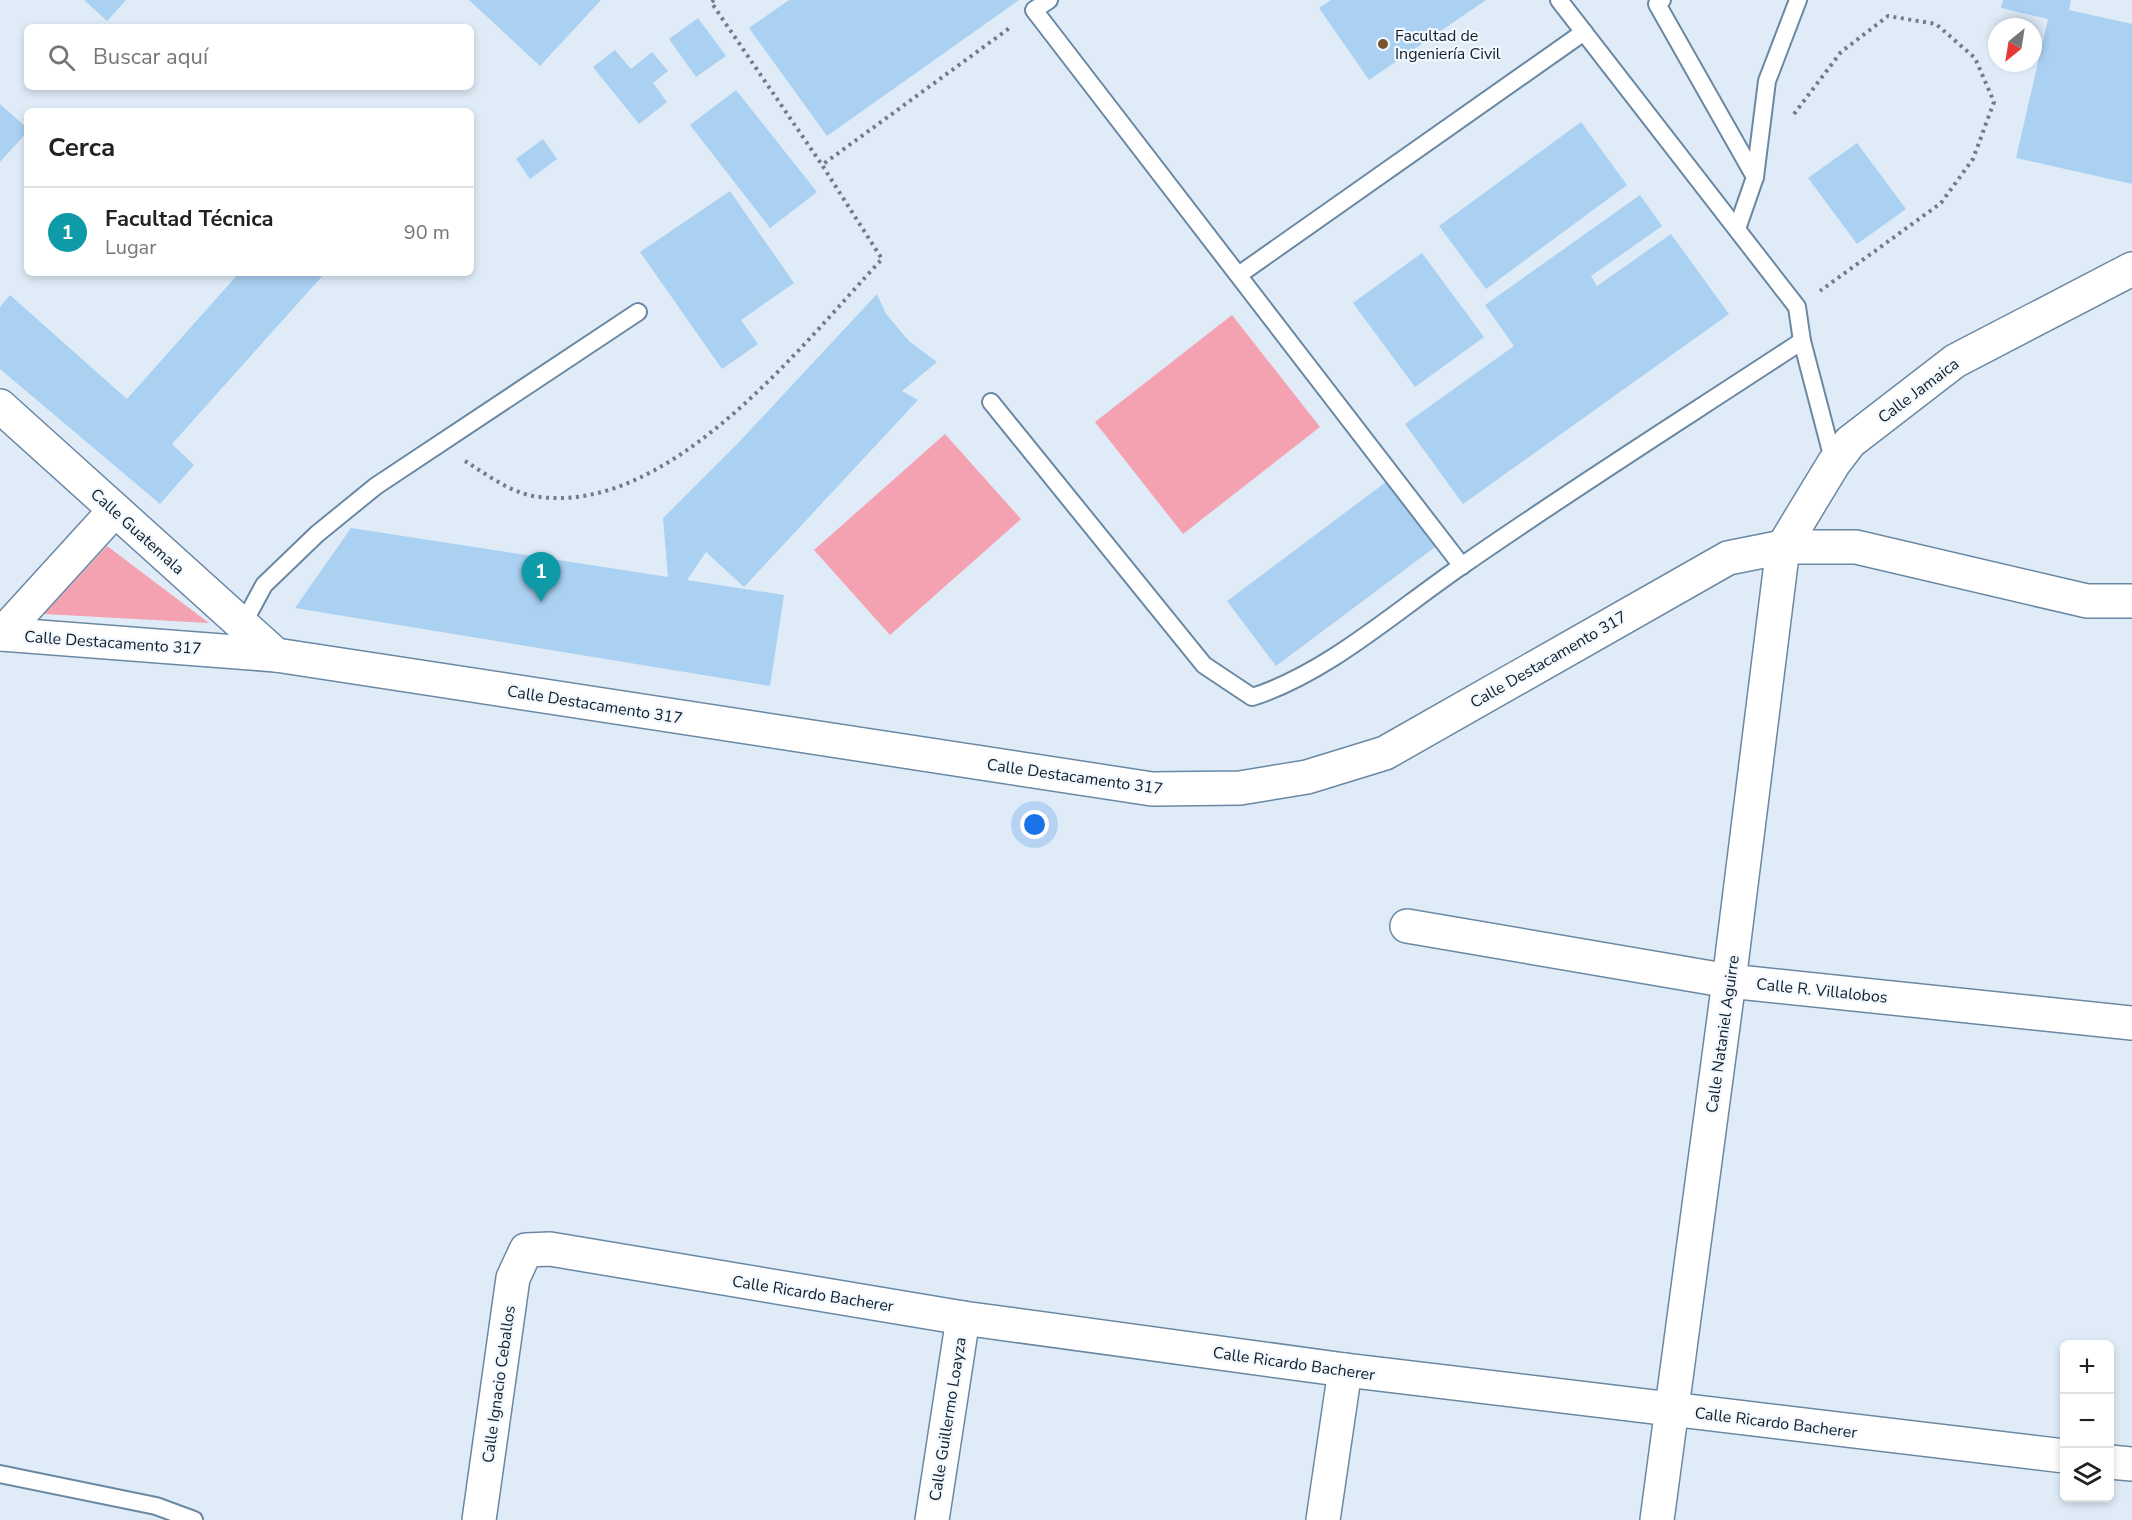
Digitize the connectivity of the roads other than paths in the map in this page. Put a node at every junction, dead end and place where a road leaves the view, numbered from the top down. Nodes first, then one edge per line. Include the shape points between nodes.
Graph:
1 (1049, 0) edge
2 (1559, 0) edge
3 (1662, 0) edge
4 (1798, 0) edge
5 (1584, 32) junction
6 (1755, 177) junction
7 (1737, 229) junction
8 (2132, 269) edge
9 (1240, 274) junction
10 (638, 312) dead end
11 (1802, 341) junction
12 (991, 402) dead end
13 (0, 406) edge
14 (1834, 463) junction
15 (115, 510) junction
16 (1783, 547) junction
17 (1462, 566) junction
18 (2132, 601) edge
19 (243, 624) junction
20 (1, 634) edge
21 (276, 655) junction
22 (1407, 926) dead end
23 (1729, 981) junction
24 (2132, 1023) edge
25 (526, 1250) joint
26 (963, 1318) junction
27 (1345, 1370) junction
28 (1671, 1409) junction
29 (2060, 1456) edge
30 (2114, 1462) edge
31 (2132, 1464) edge
32 (0, 1474) edge
33 (194, 1520) edge
34 (479, 1520) edge
35 (932, 1520) edge
36 (1323, 1520) edge
37 (1657, 1520) edge

1 - 9 lane via 1034,10
2 - 5 lane
3 - 6 lane via 1657,4
4 - 6 lane via 1767,81
5 - 7 lane
5 - 9 lane
6 - 7 lane
7 - 11 lane via 1797,307
8 - 14 street, Calle Jamaica via 1955,361 1851,442
9 - 17 lane
10 - 19 lane via 376,486 317,534 264,585
11 - 14 lane
11 - 17 lane
12 - 17 lane via 1204,665 1252,697 1311,672
13 - 15 street, Calle Guatemala
14 - 16 street, Calle Jamaica
15 - 19 street, Calle Guatemala
15 - 20 street
16 - 18 street, Calle Destacamento 317 via 1856,548 2087,600
16 - 21 street, Calle Destacamento 317 via 1728,558 1385,753 1307,777 1240,788 1152,789
16 - 23 street, Calle Nataniel Aguirre
19 - 21 street, Calle Guatemala
20 - 21 street, Calle Destacamento 317
22 - 23 street, Calle R. Villalobos
23 - 24 street, Calle R. Villalobos
23 - 28 street, Calle Nataniel Aguirre
25 - 26 street, Calle Ricardo Bacherer via 550,1249
25 - 34 street, Calle Ignacio Ceballos via 513,1278
26 - 27 street, Calle Ricardo Bacherer
26 - 35 street, Calle Guillermo Loayza
27 - 28 street, Calle Ricardo Bacherer
27 - 36 street
28 - 29 street, Calle Ricardo Bacherer
28 - 37 street, Calle Nataniel Aguirre
30 - 31 street
32 - 33 lane via 156,1506

